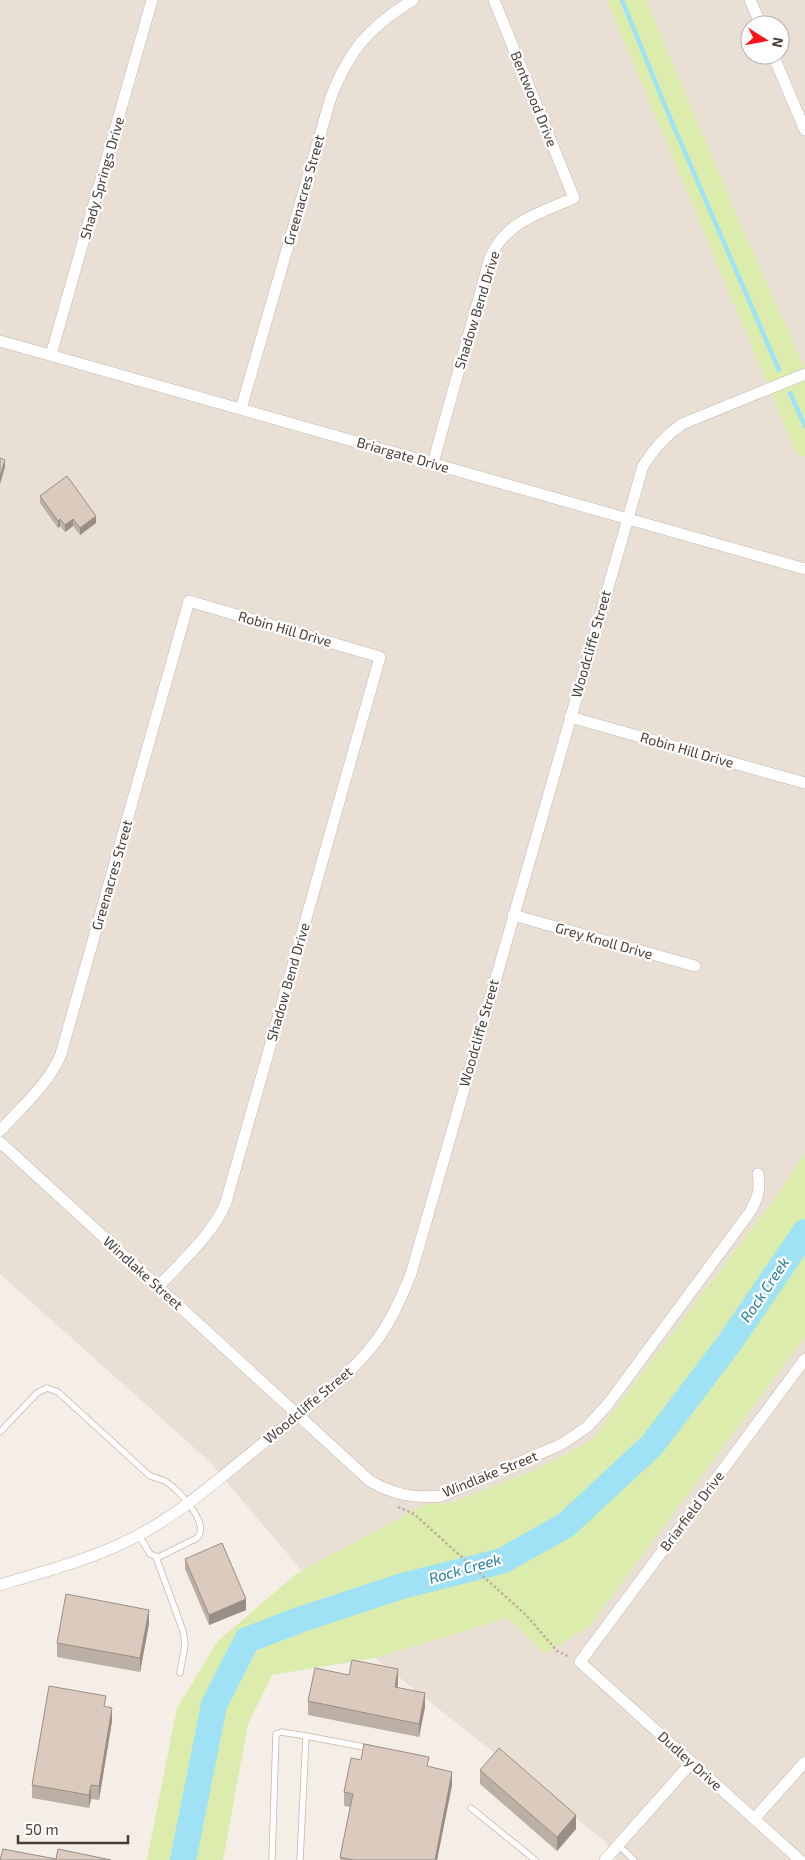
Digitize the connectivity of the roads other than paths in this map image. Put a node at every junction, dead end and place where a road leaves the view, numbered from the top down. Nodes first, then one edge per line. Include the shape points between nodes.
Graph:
1 (152, 0) edge
2 (413, 0) edge
3 (494, 0) edge
4 (750, 0) edge
5 (757, 15) edge
6 (777, 65) edge
7 (805, 130) edge
8 (574, 198) joint
9 (0, 341) edge
10 (51, 356) junction
11 (805, 374) edge
12 (241, 409) junction
13 (433, 463) junction
14 (627, 518) junction
15 (805, 569) edge
16 (190, 601) joint
17 (380, 657) joint
18 (570, 717) junction
19 (805, 783) edge
20 (513, 915) junction
21 (695, 966) dead end
22 (0, 1130) edge
23 (0, 1142) edge
24 (758, 1174) dead end
25 (158, 1287) junction
26 (805, 1359) edge
27 (298, 1414) junction
28 (0, 1432) edge
29 (188, 1503) junction
30 (139, 1535) junction
31 (156, 1557) junction
32 (0, 1585) edge
33 (580, 1662) joint
34 (180, 1673) dead end
35 (306, 1736) junction
36 (374, 1749) edge
37 (805, 1762) edge
38 (691, 1763) junction
39 (471, 1808) dead end
40 (754, 1819) junction
41 (618, 1845) junction
42 (272, 1860) edge
43 (300, 1860) edge
44 (535, 1860) edge
45 (605, 1860) edge
46 (634, 1860) edge
47 (800, 1860) edge

1 - 10 street, Shady Springs Drive
2 - 12 street, Greenacres Street via 370,32 357,46 330,96
3 - 8 street, Bentwood Drive
4 - 5 street
6 - 7 street
8 - 13 street, Shadow Bend Drive via 520,222 494,248
9 - 10 street, Briargate Drive
10 - 12 street, Briargate Drive
11 - 14 street, Woodcliffe Street via 698,417 666,435 643,466
12 - 13 street, Briargate Drive
13 - 14 street, Briargate Drive
14 - 15 street, Briargate Drive
14 - 18 street, Woodcliffe Street
16 - 17 street, Robin Hill Drive
16 - 22 street, Greenacres Street via 61,1054 47,1078
17 - 25 street, Shadow Bend Drive via 222,1215
18 - 19 street, Robin Hill Drive
18 - 20 street, Woodcliffe Street
20 - 21 street, Grey Knoll Drive
20 - 27 street, Woodcliffe Street via 403,1295 370,1350
23 - 25 street, Windlake Street
24 - 27 street, Windlake Street via 759,1196 750,1212 608,1404 587,1427 562,1444 441,1496 403,1496 370,1480
25 - 27 street, Windlake Street
26 - 33 street, Briarfield Drive
27 - 29 street, Woodcliffe Street
28 - 29 lane via 37,1393 47,1388 58,1392 150,1476 165,1482
29 - 30 street, Woodcliffe Street
29 - 31 lane via 200,1526 199,1537
30 - 31 lane via 150,1554
30 - 32 street, Woodcliffe Street via 97,1554
31 - 34 lane via 184,1631
33 - 38 street, Dudley Drive
35 - 36 lane
35 - 42 lane via 276,1734
35 - 43 lane
37 - 40 street
38 - 40 street, Dudley Drive
38 - 41 street
39 - 44 lane
40 - 47 street, Dudley Drive
41 - 45 street
41 - 46 lane

